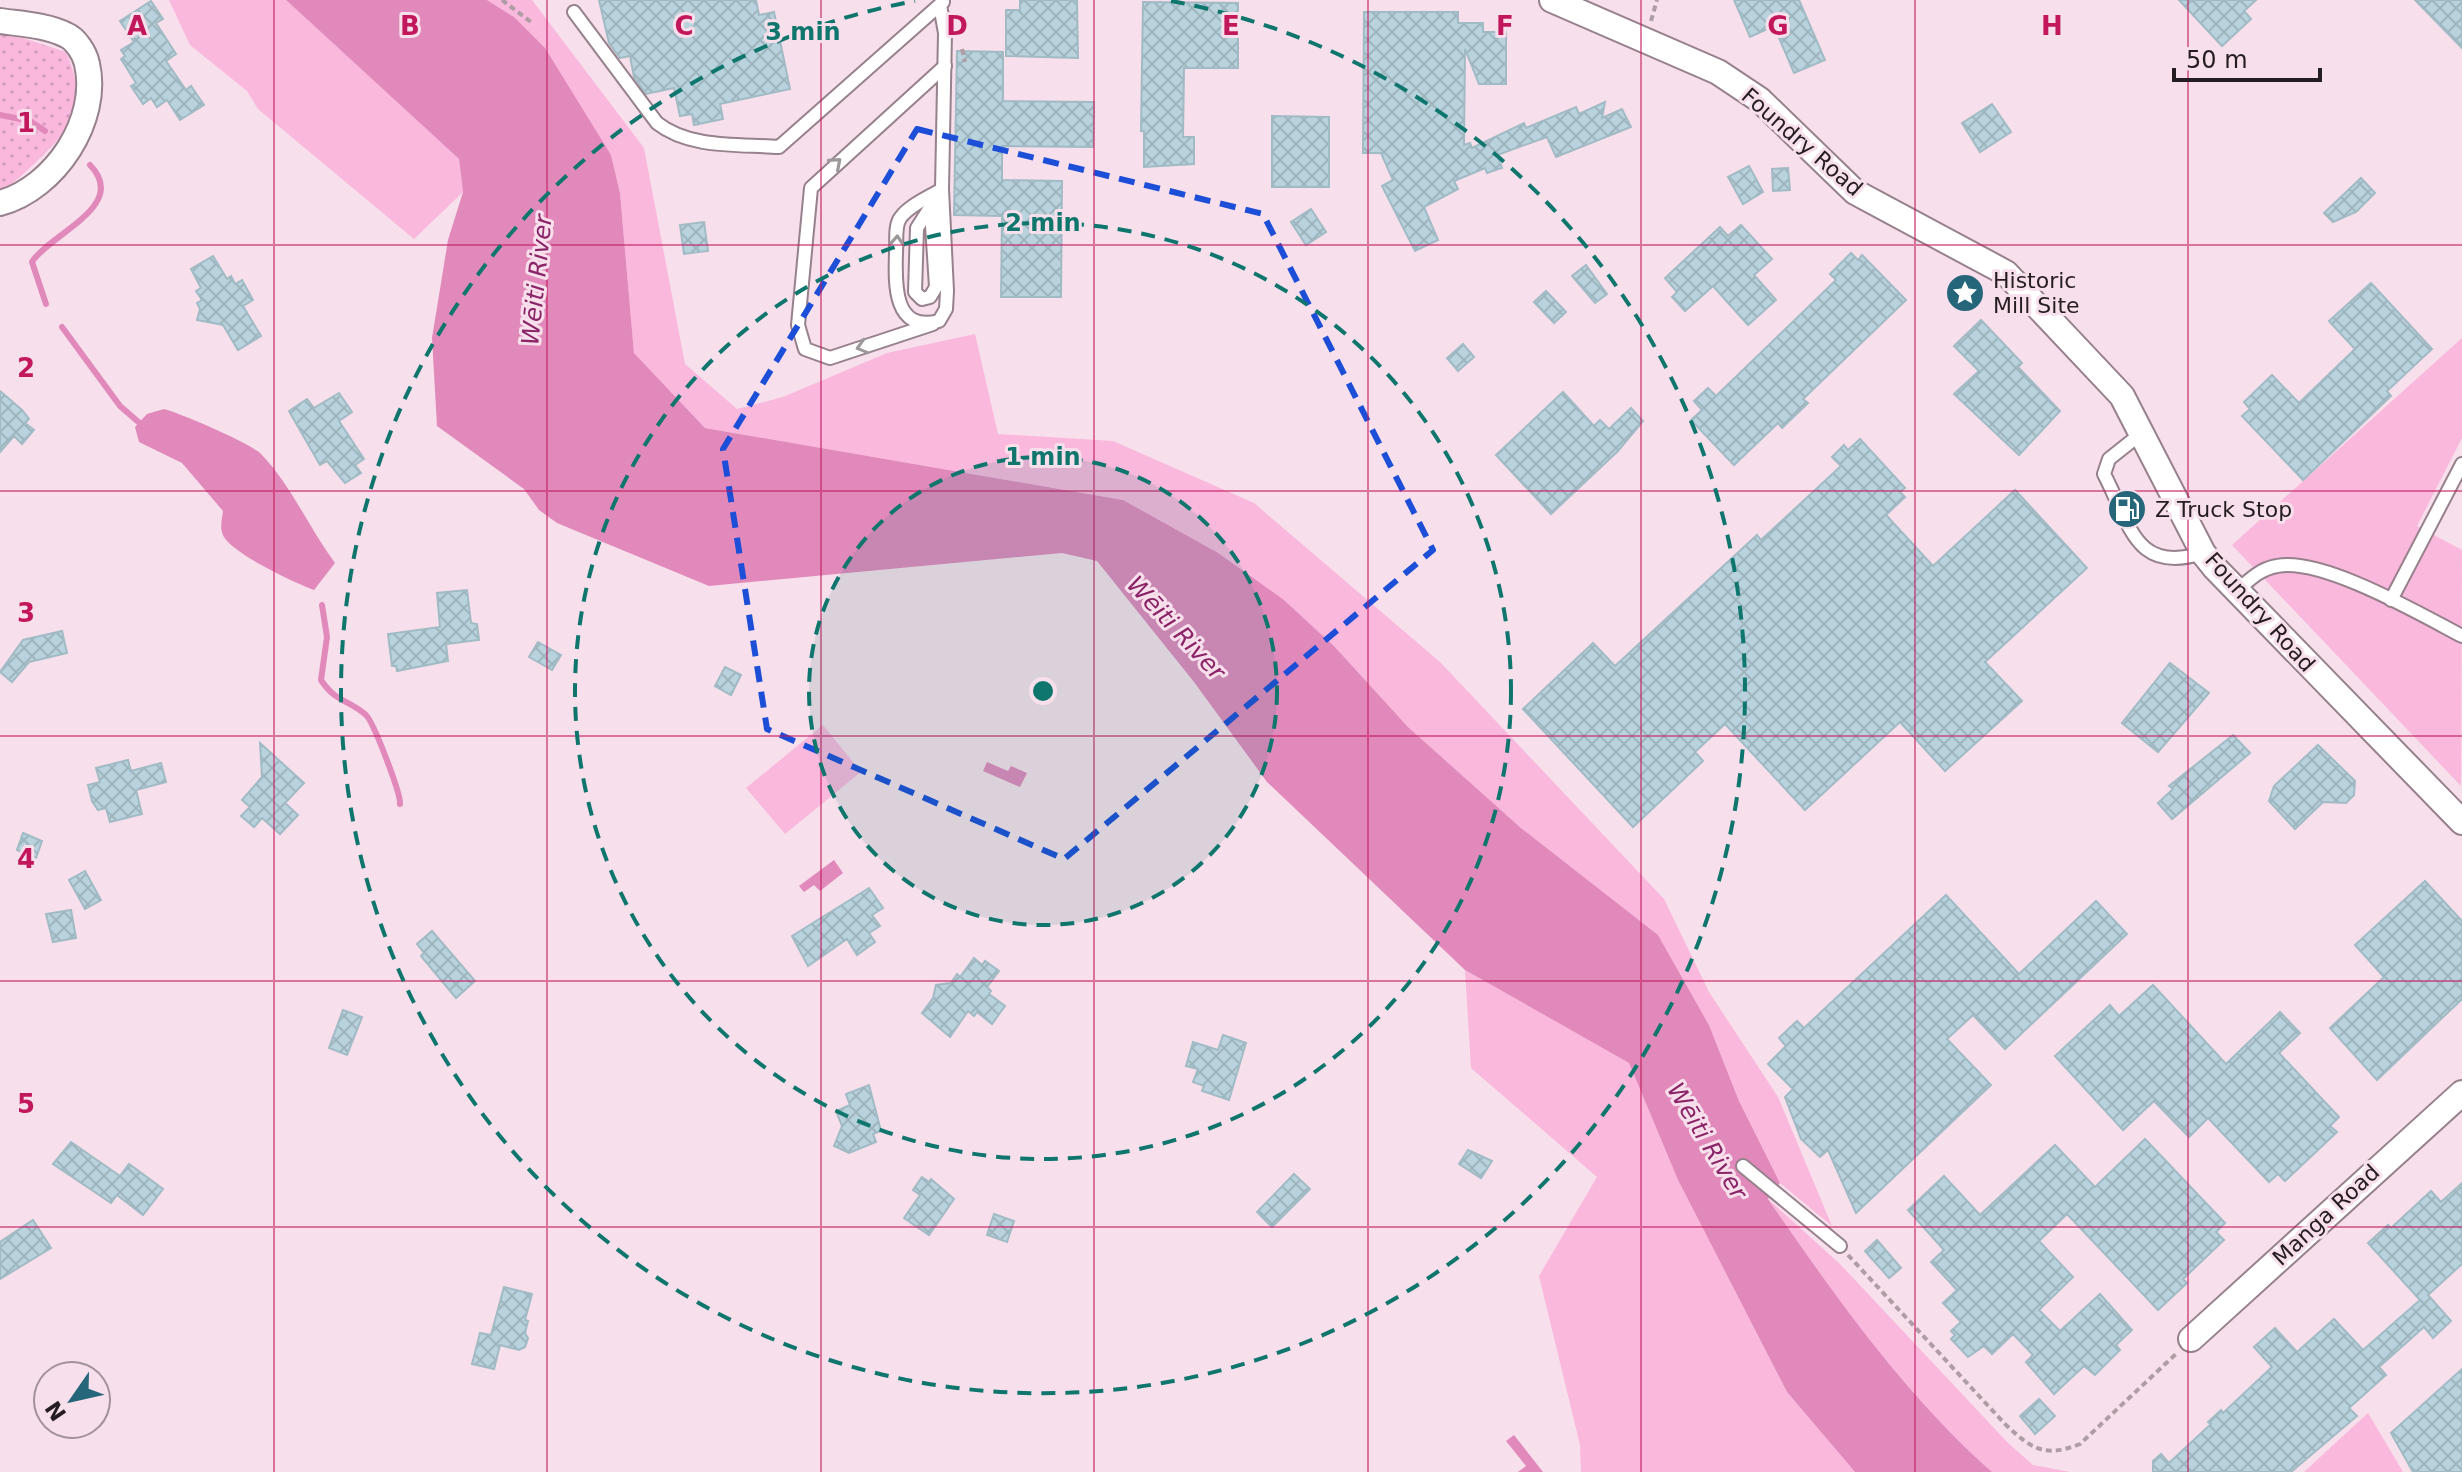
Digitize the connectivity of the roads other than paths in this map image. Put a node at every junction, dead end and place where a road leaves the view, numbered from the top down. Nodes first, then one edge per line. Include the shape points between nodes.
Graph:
1 (1552, 0) edge
2 (942, 2) edge
3 (574, 12) dead end
4 (0, 21) edge
5 (945, 66) junction
6 (942, 189) junction
7 (0, 203) edge
8 (936, 323) junction
9 (2143, 432) junction
10 (2462, 464) edge
11 (2203, 553) junction
12 (2235, 593) junction
13 (2391, 600) junction
14 (2462, 636) edge
15 (2462, 822) edge
16 (2462, 1093) edge
17 (1743, 1166) dead end
18 (1840, 1246) road end
19 (2191, 1339) road end

1 - 9 street, Foundry Road via 1718,72 1760,100 1855,192 2006,273 2122,396
2 - 3 lane via 779,147 691,140 668,132
2 - 5 lane
4 - 7 street via 69,35 85,56 90,77 82,128 64,155 15,199
5 - 6 lane
8 -> 5 lane via 830,358 805,349 798,325 811,188
6 - 6 lane via 917,228 915,290 922,299 936,287 932,225
6 - 8 lane via 947,291 946,309
8 -> 6 lane via 907,314 895,290 898,221
9 - 11 street, Foundry Road
9 - 11 lane via 2109,459 2104,474 2143,549 2159,559
10 - 13 lane
11 - 12 street, Foundry Road
12 - 13 lane via 2267,568 2294,565
12 - 15 street, Foundry Road
13 - 14 lane
16 - 19 street, Manga Road
17 - 18 lane

